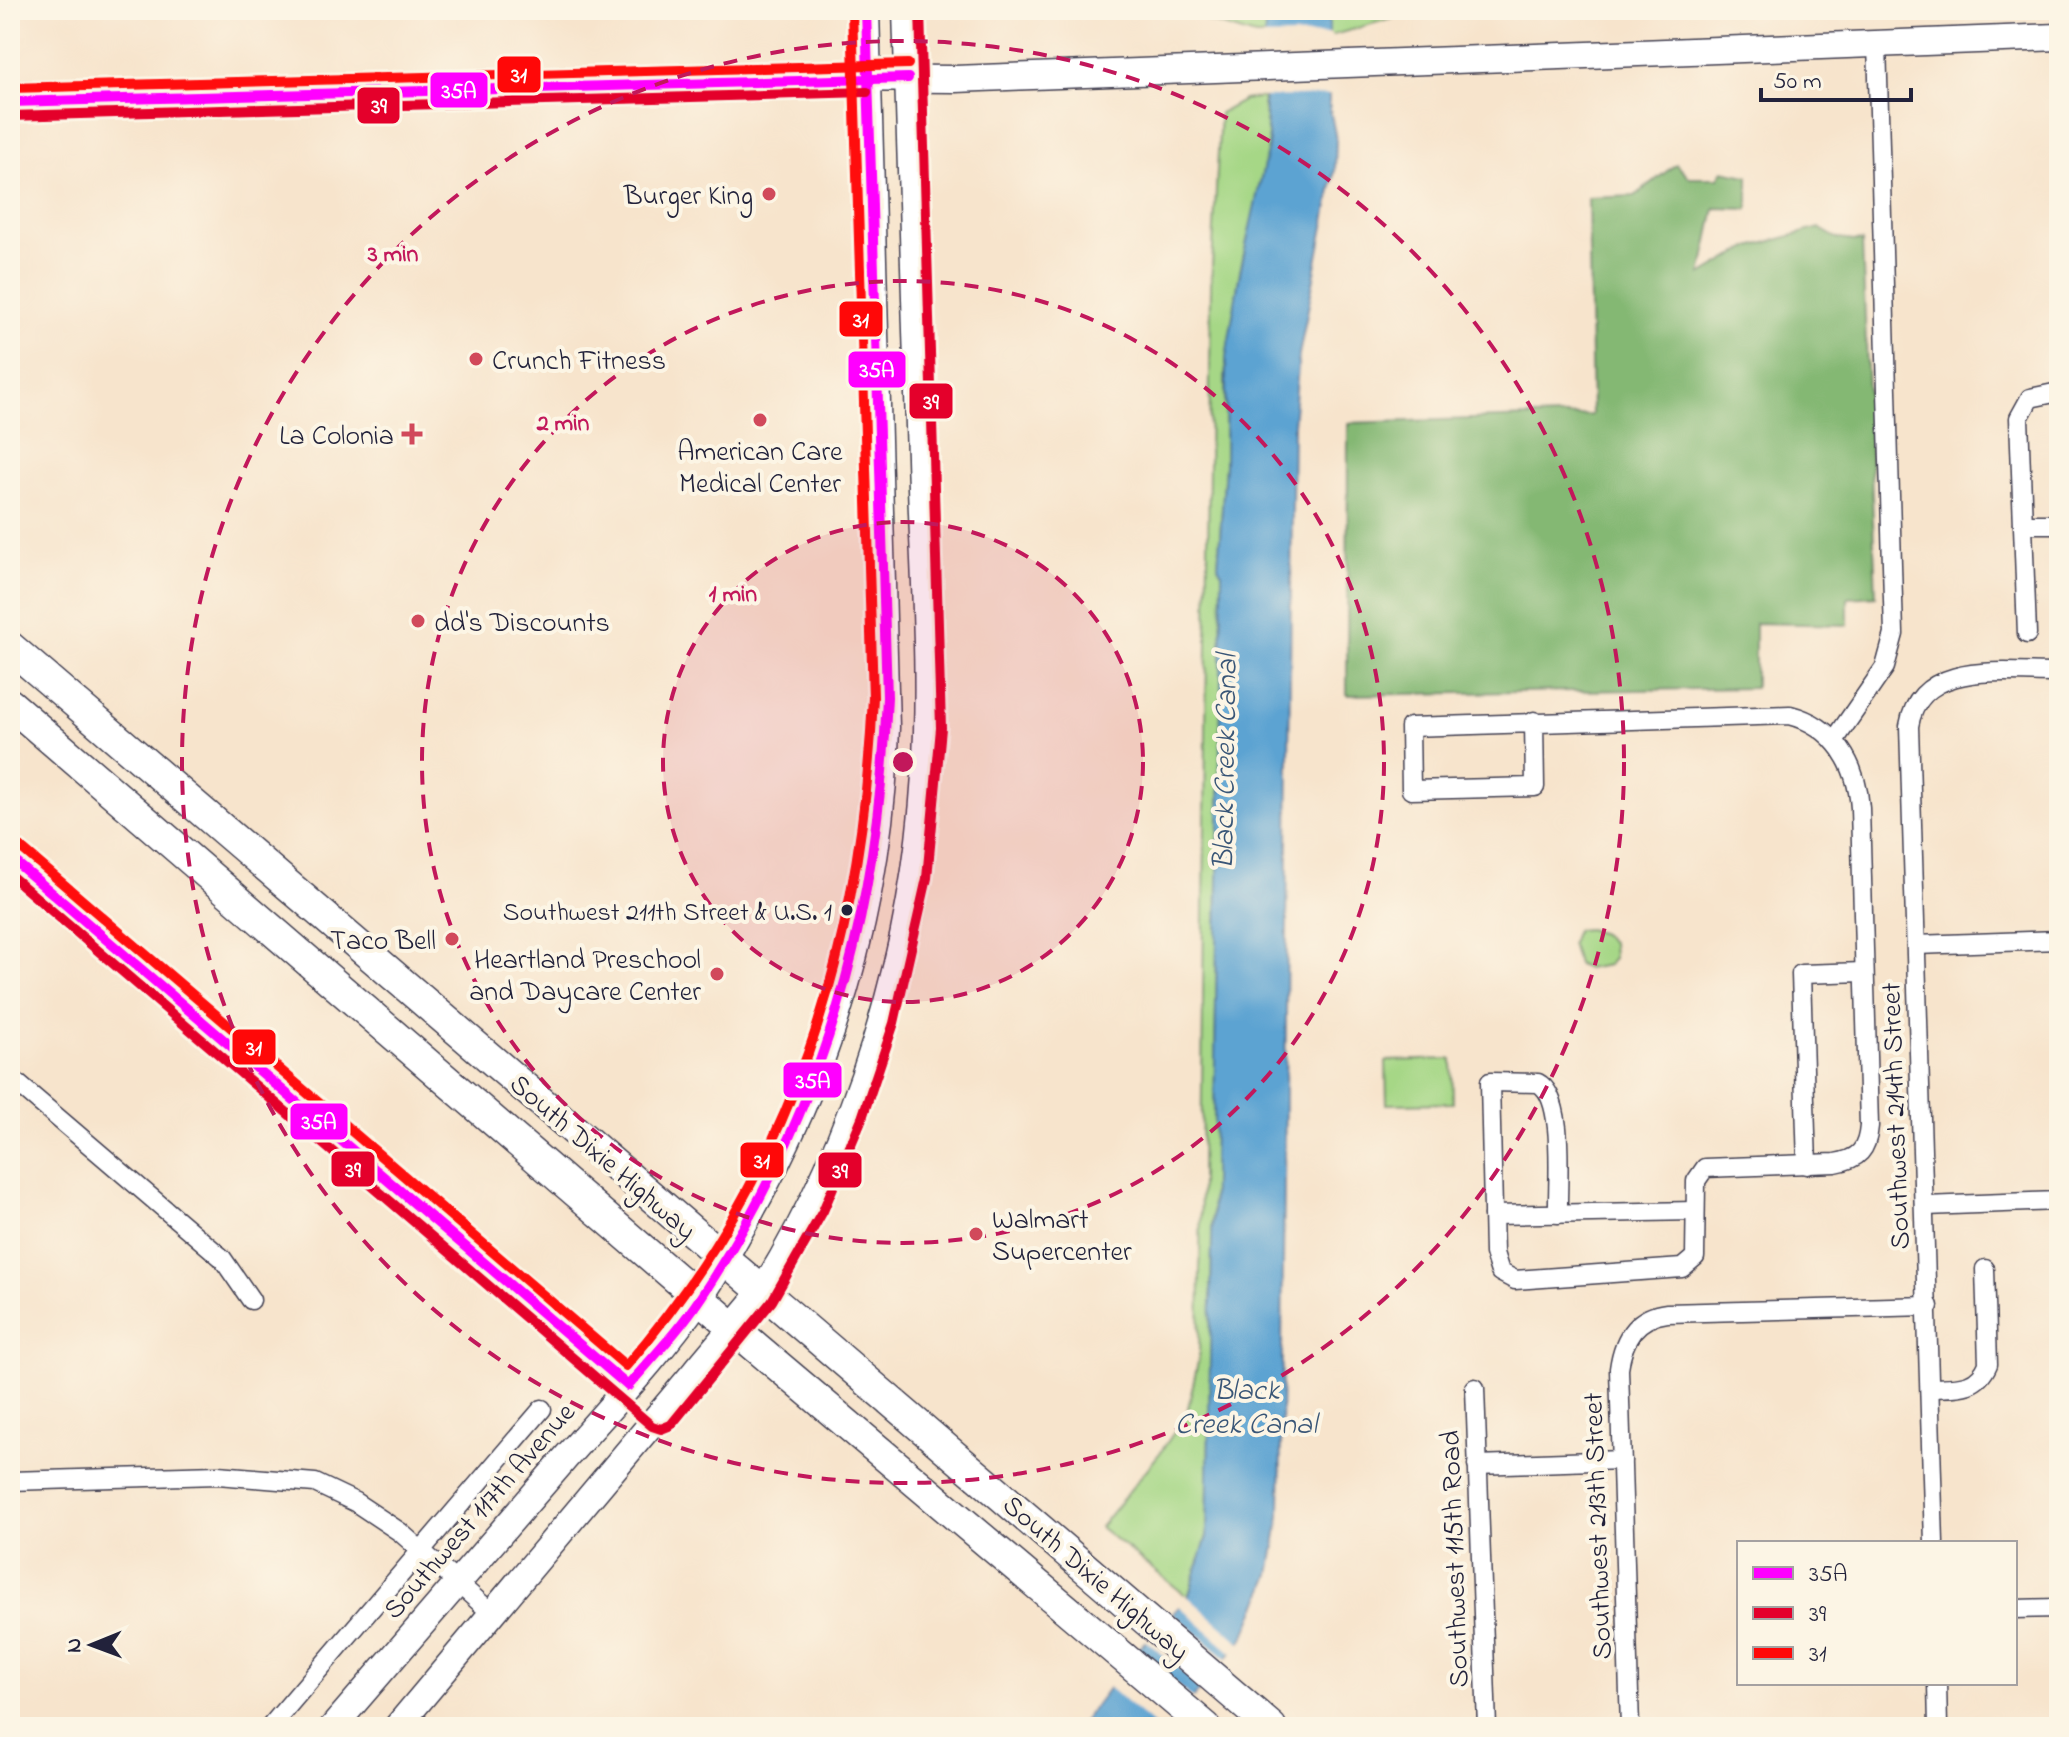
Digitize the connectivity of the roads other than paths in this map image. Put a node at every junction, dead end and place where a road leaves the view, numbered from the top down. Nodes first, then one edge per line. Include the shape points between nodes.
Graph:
1 (866, 10) edge
2 (906, 10) edge
3 (2059, 37) edge
4 (1877, 43) junction
5 (867, 78) junction
6 (908, 78) junction
7 (10, 102) edge
8 (2059, 392) edge
9 (2023, 524) junction
10 (2059, 524) edge
11 (2027, 634) dead end
12 (15, 656) edge
13 (2059, 673) edge
14 (10, 696) edge
15 (70, 698) junction
16 (10, 704) edge
17 (1534, 721) junction
18 (1834, 741) junction
19 (2059, 940) edge
20 (1916, 945) junction
21 (1864, 972) junction
22 (10, 1077) edge
23 (1807, 1165) junction
24 (2059, 1201) edge
25 (1926, 1206) junction
26 (1695, 1211) junction
27 (1558, 1214) junction
28 (1493, 1215) junction
29 (723, 1258) junction
30 (1985, 1269) dead end
31 (762, 1292) junction
32 (701, 1297) junction
33 (251, 1300) dead end
34 (1929, 1306) junction
35 (735, 1328) junction
36 (1475, 1388) dead end
37 (1931, 1388) junction
38 (542, 1409) dead end
39 (1622, 1460) junction
40 (1477, 1465) junction
41 (10, 1481) edge
42 (1934, 1541) edge
43 (422, 1551) junction
44 (457, 1583) junction
45 (2059, 1608) edge
46 (2017, 1609) edge
47 (494, 1615) junction
48 (1937, 1685) edge
49 (270, 1727) edge
50 (333, 1727) edge
51 (397, 1727) edge
52 (1206, 1727) edge
53 (1271, 1727) edge
54 (1487, 1727) edge
55 (1630, 1727) edge
56 (1938, 1727) edge

1 - 5 main road, Southwest 117th Avenue
2 - 6 main road
3 - 4 main road
4 - 6 main road
4 - 18 street via 1894,634 1885,667
5 - 6 main road
5 - 7 main road
5 - 29 main road, Southwest 117th Avenue via 886,669 882,799 865,915 831,1038 786,1144
6 - 31 main road via 927,713 919,833 903,933 874,1043 815,1196
8 - 9 street via 2035,395 2020,412
9 - 10 street
9 - 11 street
12 - 15 highway, South Dixie Highway
13 - 20 street, Southwest 214th Street via 1956,676 1925,691 1914,708 1909,726
14 - 15 highway via 48,692
15 - 29 highway, South Dixie Highway
16 - 32 highway, South Dixie Highway
17 - 17 street via 1535,787 1411,790 1410,727
17 - 18 street via 1790,715 1817,725
18 - 21 street via 1857,782
19 - 20 street
20 - 25 street, Southwest 214th Street
21 - 23 street via 1867,1144 1847,1161
21 - 23 street via 1801,974
22 - 33 street via 222,1258
23 - 26 street via 1705,1168 1696,1181
24 - 25 street
25 - 34 street, Southwest 214th Street
26 - 27 street
26 - 28 street via 1695,1257 1682,1268 1523,1280 1507,1278 1496,1265
27 - 28 street
27 - 28 street via 1552,1096 1538,1083 1490,1082
29 - 31 highway, South Dixie Highway
29 - 32 main road, Southwest 117th Avenue
30 - 37 street via 1985,1373 1967,1386
31 - 35 main road
31 - 53 highway, South Dixie Highway
32 - 35 highway, South Dixie Highway
32 - 44 main road, Southwest 117th Avenue
34 - 37 street, Southwest 214th Street
34 - 39 street, Southwest 213th Street via 1650,1317 1634,1326 1619,1369
35 - 47 main road
35 - 52 highway, South Dixie Highway
36 - 40 street, Southwest 115th Road
37 - 42 street, Southwest 214th Street
38 - 43 street, Southwest 117th Avenue
39 - 40 street
39 - 55 street, Southwest 213th Street
40 - 54 street, Southwest 115th Road
41 - 43 street via 218,1475 297,1479 355,1502
43 - 44 street
43 - 49 street, Southwest 117th Avenue
44 - 47 street
44 - 50 main road, Southwest 117th Avenue
45 - 46 street
47 - 51 main road
48 - 56 street

